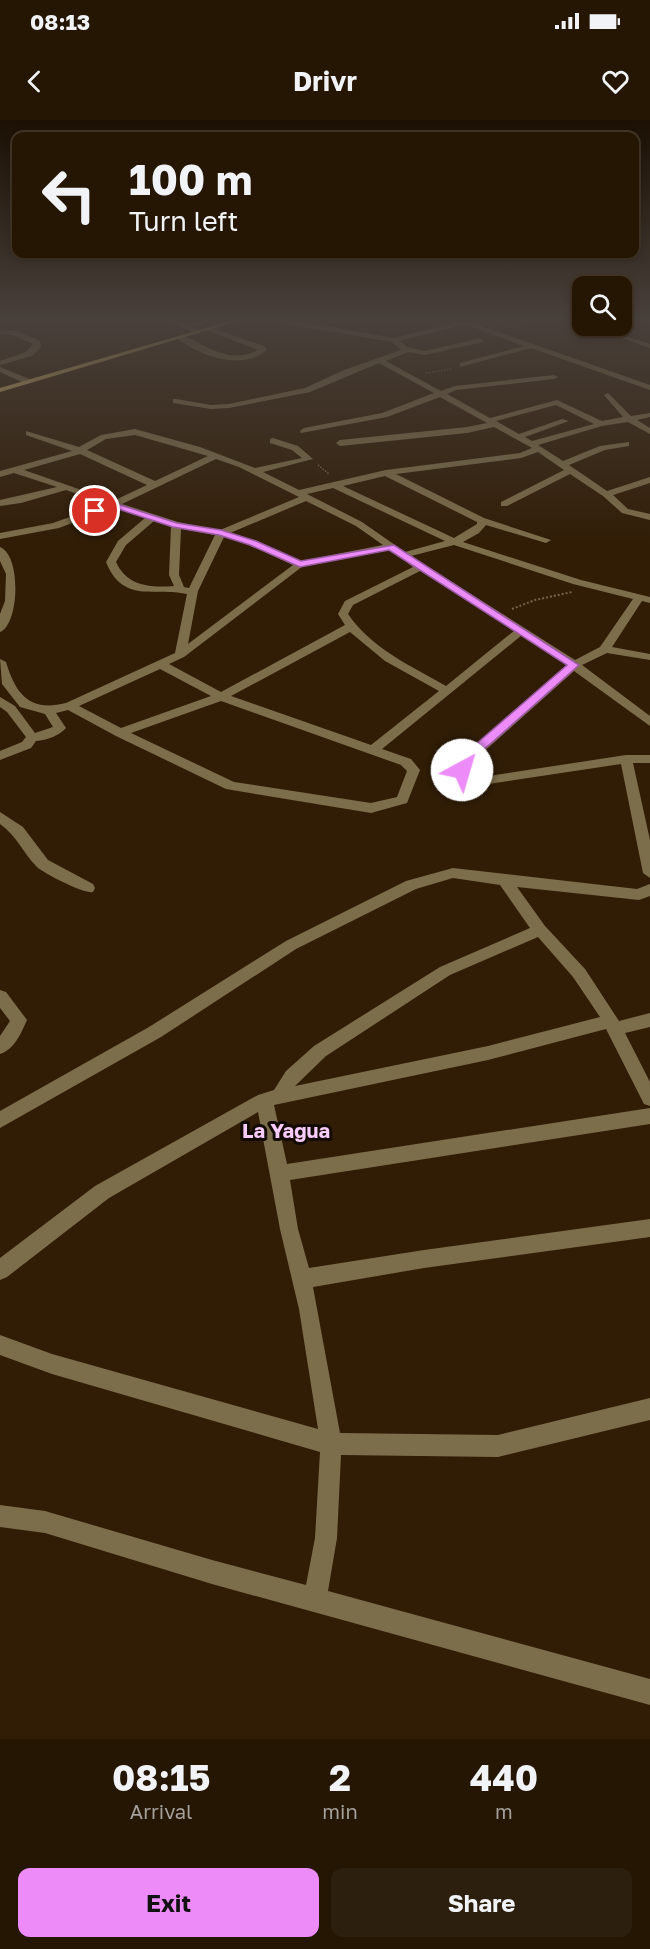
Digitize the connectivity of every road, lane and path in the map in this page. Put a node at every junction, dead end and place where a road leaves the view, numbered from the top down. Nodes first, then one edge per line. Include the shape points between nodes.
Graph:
1 (290, 394) edge
2 (439, 394) edge
3 (441, 394) edge
4 (608, 395) dead end
5 (176, 401) dead end
6 (650, 415) edge
7 (629, 419) junction
8 (565, 421) dead end
9 (493, 422) junction
10 (601, 424) junction
11 (304, 431) dead end
12 (650, 431) edge
13 (29, 433) dead end
14 (518, 437) junction
15 (273, 441) dead end
16 (340, 442) dead end
17 (626, 444) dead end
18 (535, 447) junction
19 (81, 451) junction
20 (214, 456) junction
21 (309, 459) junction
22 (566, 467) junction
23 (15, 471) junction
24 (254, 471) junction
25 (386, 473) junction
26 (0, 474) edge
27 (650, 480) edge
28 (153, 484) junction
29 (334, 485) junction
30 (68, 487) junction
31 (606, 494) junction
32 (304, 495) junction
33 (0, 503) edge
34 (111, 504) junction
35 (504, 504) dead end
36 (152, 517) junction
37 (650, 517) edge
38 (480, 520) junction
39 (176, 525) junction
40 (221, 533) junction
41 (0, 537) edge
42 (546, 540) dead end
43 (454, 542) junction
44 (391, 547) junction
45 (0, 550) edge
46 (404, 555) junction
47 (300, 564) junction
48 (420, 567) junction
49 (578, 582) junction
50 (180, 589) junction
51 (194, 591) junction
52 (644, 599) edge
53 (504, 619) junction
54 (350, 627) junction
55 (0, 629) edge
56 (521, 631) junction
57 (605, 649) junction
58 (180, 655) junction
59 (650, 657) edge
60 (0, 662) edge
61 (160, 664) junction
62 (574, 665) junction
63 (447, 691) junction
64 (221, 697) junction
65 (0, 701) edge
66 (70, 706) junction
67 (49, 711) junction
68 (650, 722) edge
69 (120, 733) junction
70 (32, 737) junction
71 (372, 751) junction
72 (0, 756) edge
73 (626, 759) junction
74 (650, 759) edge
75 (0, 817) edge
76 (650, 873) edge
77 (504, 880) junction
78 (88, 888) dead end
79 (650, 889) edge
80 (540, 930) junction
81 (0, 996) edge
82 (650, 1020) edge
83 (612, 1025) junction
84 (0, 1047) edge
85 (271, 1099) junction
86 (650, 1099) edge
87 (650, 1116) edge
88 (0, 1120) edge
89 (280, 1173) junction
90 (650, 1228) edge
91 (0, 1270) edge
92 (301, 1279) junction
93 (0, 1345) edge
94 (650, 1409) edge
95 (331, 1444) junction
96 (0, 1516) edge
97 (315, 1600) junction
98 (650, 1692) edge

1 - 5 street via 229,406
2 - 11 street via 384,415
3 - 9 street
4 - 7 street
6 - 7 street
7 - 10 street
7 - 12 street
8 - 14 street
9 - 10 street via 557,402
9 - 14 street
9 - 16 street via 467,430
10 - 18 street
13 - 19 street
14 - 18 street
15 - 21 street via 295,448
17 - 22 street via 603,448
18 - 22 street
18 - 25 street via 512,456
19 - 20 street via 104,437 135,432
19 - 23 street
19 - 28 street
20 - 24 street
20 - 28 street
21 - 24 street
21 - 29 path via 325,469
22 - 31 street
22 - 35 street
23 - 26 street
23 - 30 street
24 - 32 street
25 - 29 street
25 - 38 street
27 - 31 street
28 - 34 street
29 - 32 street
29 - 43 street
30 - 33 street
30 - 34 street
31 - 37 street via 625,511
32 - 40 street
32 - 44 street via 359,524
34 - 36 street
34 - 41 street via 50,529
36 - 39 street
36 - 50 street via 122,543 111,562 114,572 129,584 147,590
38 - 42 street
38 - 43 street via 479,528
39 - 40 street
39 - 50 street via 174,575
40 - 47 street
40 - 51 street
43 - 46 street
43 - 49 street
44 - 46 street
44 - 47 street
45 - 55 street via 10,574 10,601
46 - 48 street
47 - 58 street
48 - 53 street
48 - 54 street via 349,603 344,614
49 - 52 street
49 - 53 path via 575,591 514,608
50 - 51 street
51 - 58 street
52 - 57 street
53 - 56 street
54 - 63 street via 391,658
54 - 64 street
56 - 62 street
56 - 63 street
57 - 59 street
57 - 62 street
58 - 61 street
60 - 67 street via 6,681 24,704
61 - 64 street
61 - 66 street
62 - 68 street
62 - 73 street via 465,761 462,770 473,778 489,780
63 - 71 street
64 - 69 street
64 - 71 street
65 - 70 street
66 - 67 street
66 - 69 street
67 - 70 street via 60,728
69 - 71 street via 231,786 371,808 402,800 414,770 406,762
70 - 72 street via 27,745
73 - 74 street
73 - 76 street
75 - 78 street via 18,830 43,864
77 - 79 street via 639,895
77 - 80 street
77 - 88 street via 453,873 411,885 291,945 155,1032
80 - 83 street via 579,973
80 - 85 street via 446,971 320,1051
81 - 84 street via 19,1020
82 - 83 street
83 - 85 street
83 - 86 street
85 - 89 street
85 - 91 street via 102,1192
87 - 89 street
89 - 92 street
90 - 92 street
92 - 95 street
93 - 95 street via 52,1364
94 - 95 street via 498,1446
95 - 97 street via 326,1538
96 - 97 street via 45,1522
97 - 98 street

